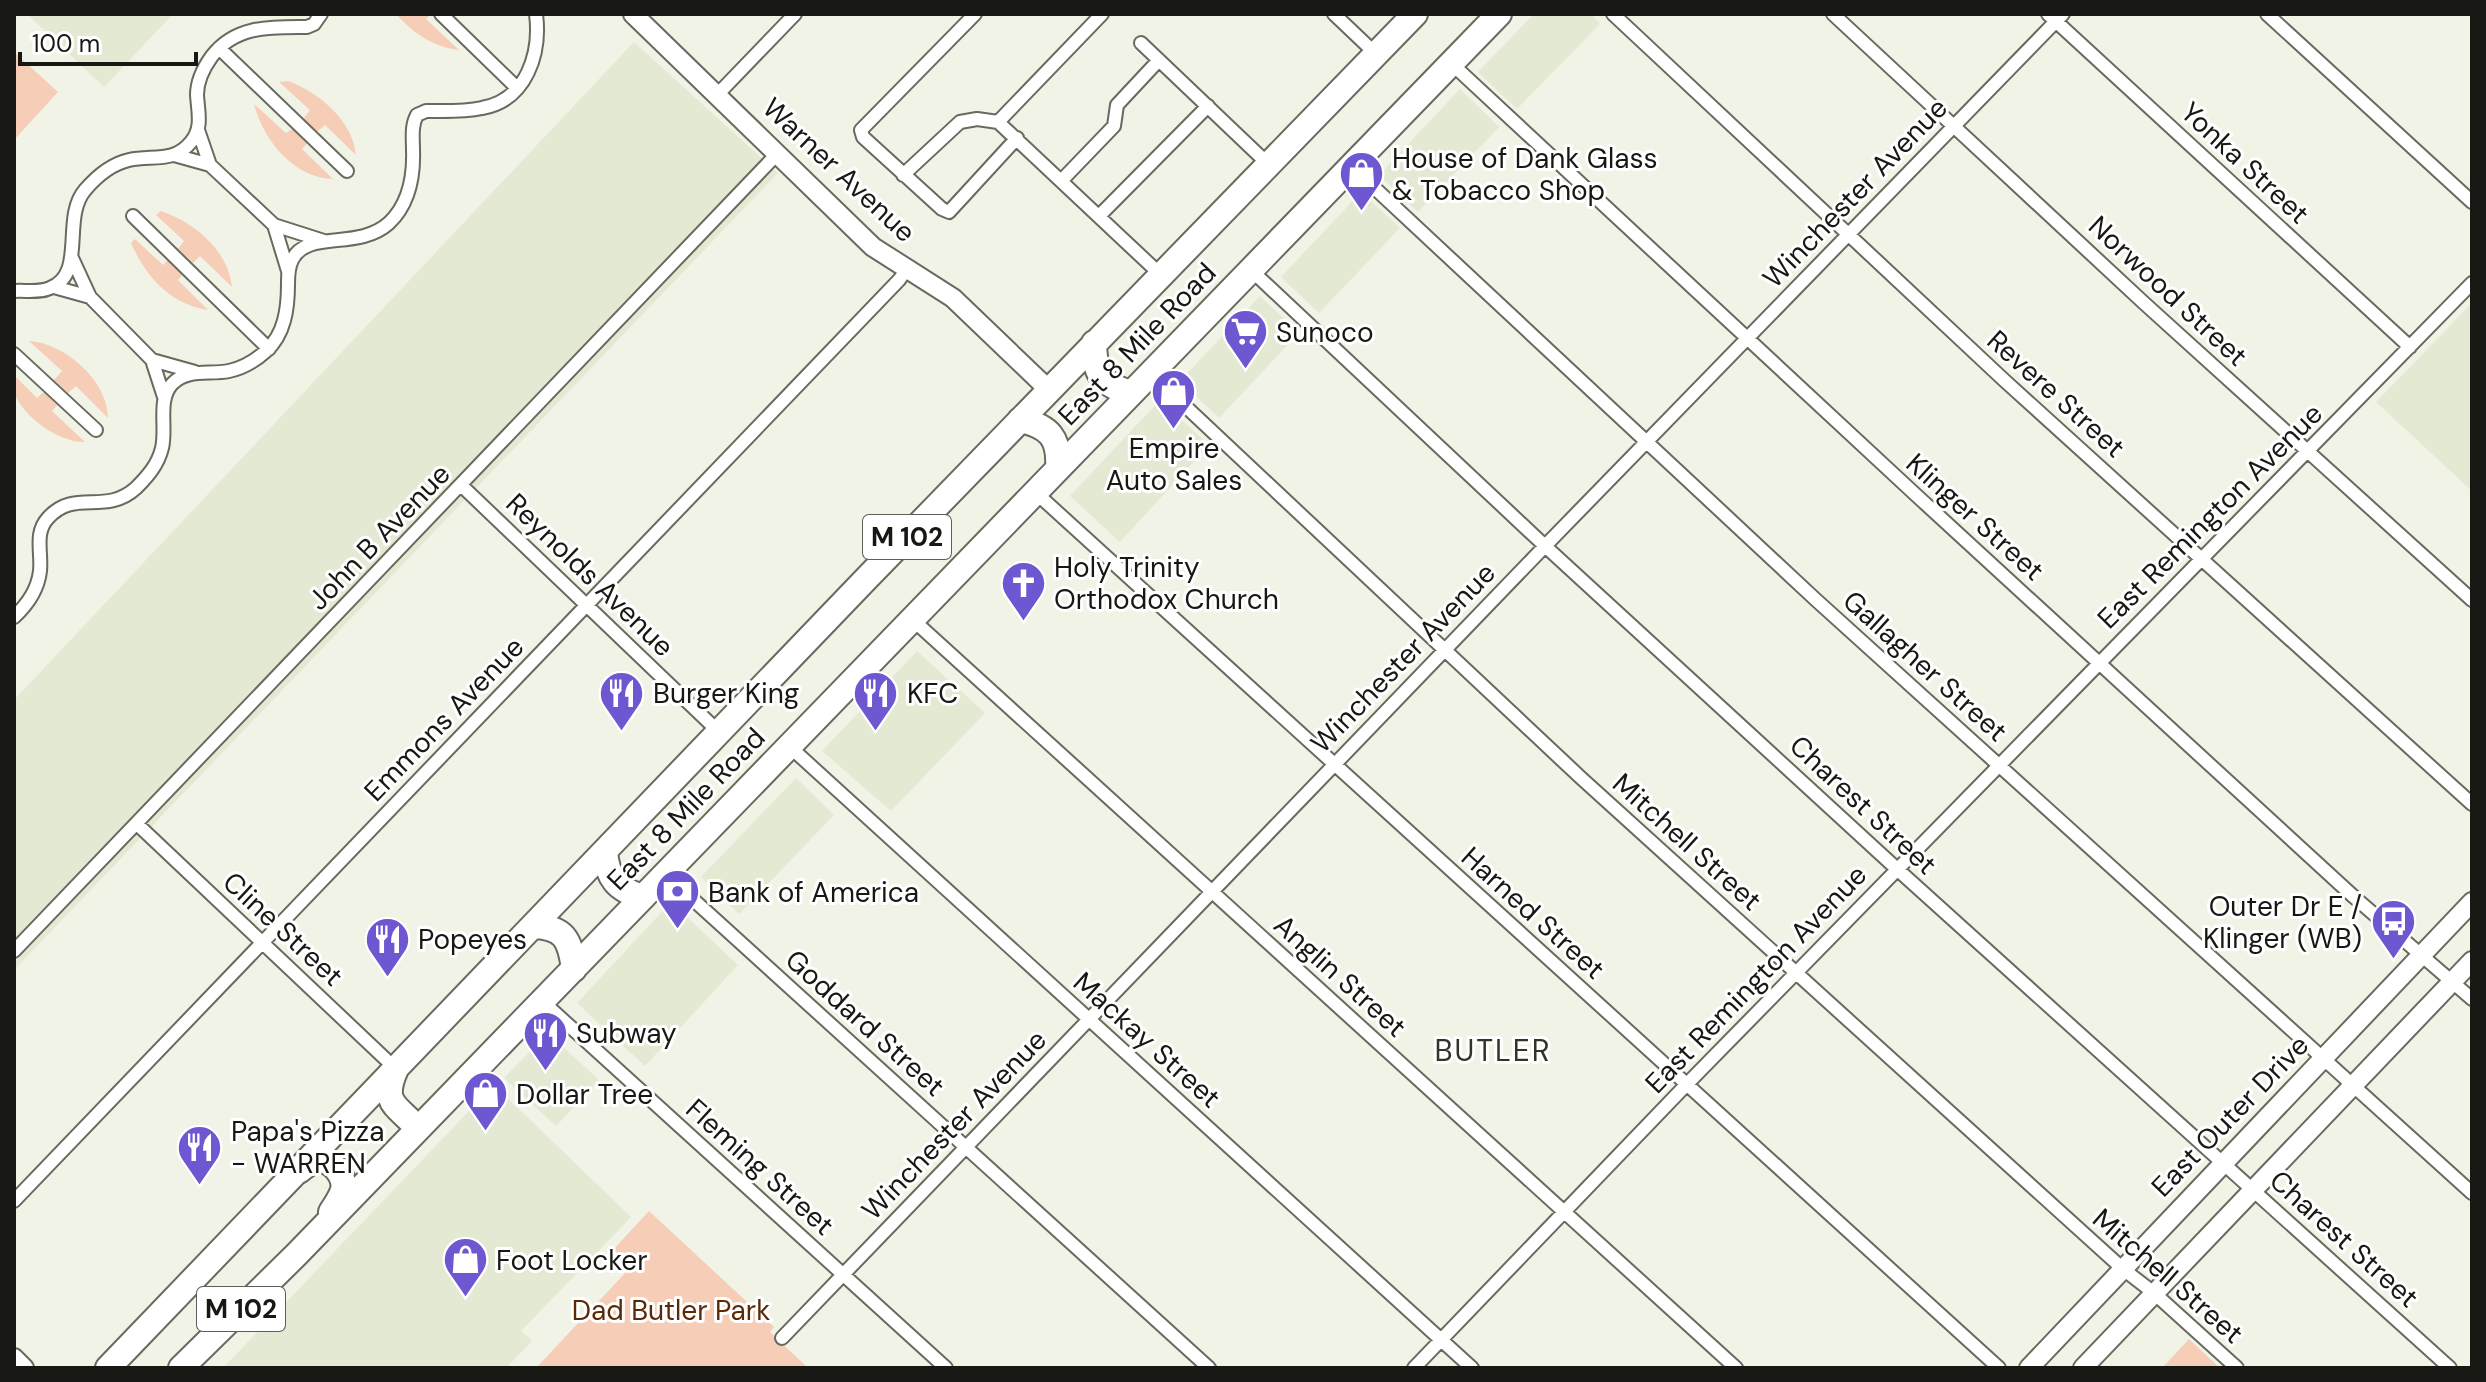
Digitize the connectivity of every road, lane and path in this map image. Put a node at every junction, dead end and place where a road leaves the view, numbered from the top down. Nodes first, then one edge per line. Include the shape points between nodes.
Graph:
1 (321, 14) edge
2 (441, 14) edge
3 (536, 14) edge
4 (633, 14) edge
5 (795, 14) edge
6 (975, 14) edge
7 (1102, 14) edge
8 (1334, 14) edge
9 (1415, 14) edge
10 (1499, 14) edge
11 (1613, 14) edge
12 (1833, 14) edge
13 (2267, 14) edge
14 (2056, 16) edge
15 (1141, 43) dead end
16 (219, 48) junction
17 (1376, 54) junction
18 (1159, 60) junction
19 (1452, 64) junction
20 (517, 88) junction
21 (717, 95) junction
22 (1208, 106) junction
23 (998, 122) junction
24 (1954, 126) junction
25 (198, 130) junction
26 (1017, 138) junction
27 (777, 154) junction
28 (174, 155) junction
29 (1268, 164) junction
30 (210, 165) junction
31 (1351, 166) junction
32 (347, 171) dead end
33 (903, 175) junction
34 (1062, 180) junction
35 (2472, 202) edge
36 (133, 216) dead end
37 (1099, 216) junction
38 (274, 225) junction
39 (1847, 234) junction
40 (324, 241) junction
41 (72, 258) junction
42 (907, 269) junction
43 (1251, 270) junction
44 (288, 271) junction
45 (1161, 275) junction
46 (2472, 283) edge
47 (54, 287) junction
48 (14, 291) edge
49 (90, 297) junction
50 (1747, 338) junction
51 (1094, 343) junction
52 (2410, 347) junction
53 (269, 349) junction
54 (14, 354) edge
55 (152, 360) junction
56 (198, 373) junction
57 (1150, 373) junction
58 (1049, 390) junction
59 (1131, 393) junction
60 (164, 404) junction
61 (1020, 420) junction
62 (96, 430) dead end
63 (1647, 442) junction
64 (2307, 451) junction
65 (1058, 468) junction
66 (462, 486) junction
67 (1035, 492) junction
68 (1545, 546) junction
69 (2201, 559) junction
70 (2472, 600) edge
71 (587, 605) junction
72 (17, 610) edge
73 (912, 619) junction
74 (1444, 651) junction
75 (2100, 662) junction
76 (719, 732) junction
77 (789, 746) junction
78 (1334, 764) junction
79 (1999, 766) junction
80 (2472, 804) edge
81 (137, 824) junction
82 (605, 851) junction
83 (1897, 869) junction
84 (665, 874) junction
85 (1211, 892) junction
86 (643, 897) junction
87 (2472, 902) edge
88 (533, 926) junction
89 (262, 943) junction
90 (14, 951) edge
91 (2420, 956) junction
92 (2472, 961) edge
93 (574, 969) junction
94 (1795, 973) junction
95 (2453, 981) junction
96 (2472, 999) edge
97 (542, 1001) junction
98 (1089, 1020) junction
99 (2324, 1059) junction
100 (396, 1069) junction
101 (1687, 1084) junction
102 (2354, 1085) junction
103 (418, 1129) junction
104 (966, 1147) junction
105 (2223, 1164) junction
106 (283, 1186) junction
107 (2254, 1189) junction
108 (2472, 1193) edge
109 (14, 1201) edge
110 (1564, 1212) junction
111 (300, 1250) junction
112 (2123, 1269) junction
113 (843, 1275) junction
114 (2154, 1293) junction
115 (782, 1338) dead end
116 (1441, 1340) junction
117 (14, 1358) edge
118 (24, 1368) edge
119 (108, 1368) edge
120 (181, 1368) edge
121 (946, 1368) edge
122 (1209, 1368) edge
123 (1414, 1368) edge
124 (1472, 1368) edge
125 (1736, 1368) edge
126 (1999, 1368) edge
127 (2029, 1368) edge
128 (2083, 1368) edge
129 (2237, 1368) edge
130 (2450, 1368) edge

1 - 16 street via 307,27 251,30
2 - 20 street
3 - 20 street via 534,60
4 - 21 main road, Warner Avenue
5 - 21 street
6 - 33 street via 861,130
7 - 23 street
8 - 17 street
9 - 17 highway, East 8 Mile Road / M 102
10 - 19 highway, East 8 Mile Road / M 102
11 - 39 street, Revere Street
12 - 24 street, Norwood Street
13 - 35 street
14 - 24 street, Winchester Avenue
14 - 52 street, Yonka Street
15 - 18 street
16 - 25 street via 199,82
16 - 32 street
17 - 29 highway, East 8 Mile Road / M 102
18 - 22 street
18 - 34 street via 1117,105 1114,126
19 - 31 highway, East 8 Mile Road / M 102
19 - 50 street, Klinger Street
20 - 40 street via 486,108 417,115 411,186 401,208 367,236
21 - 27 main road, Warner Avenue
22 - 29 street
22 - 37 street
23 - 26 street
23 - 33 street via 960,122
24 - 39 street, Winchester Avenue
24 - 64 street, Norwood Street
25 - 28 street
25 - 30 street
26 - 33 street via 949,212
26 - 34 street
27 - 42 main road, Warner Avenue via 873,247
27 - 66 street, John B Avenue
28 - 30 street
28 - 41 street via 131,159 112,166 89,186 74,209
29 - 45 highway, East 8 Mile Road / M 102
30 - 38 street
31 - 43 highway, East 8 Mile Road / M 102
31 - 63 street, Gallagher Street
34 - 37 street
36 - 53 street
37 - 45 street
38 - 40 street
38 - 44 street
39 - 50 street, Winchester Avenue
39 - 69 street, Revere Street
40 - 44 street via 304,246
41 - 47 street
41 - 49 street
42 - 58 main road, Warner Avenue via 953,298
42 - 71 street, Emmons Avenue
43 - 57 highway, East 8 Mile Road / M 102
43 - 68 street, Charest Street
44 - 53 street via 286,315
45 - 51 highway, East 8 Mile Road / M 102
46 - 52 street, East Remington Avenue
47 - 48 street
47 - 49 street
49 - 55 street
50 - 63 street, Winchester Avenue
50 - 75 street, Klinger Street
51 - 58 highway, East 8 Mile Road / M 102
51 - 59 highway via 1100,376
52 - 64 street, East Remington Avenue
53 - 56 street via 240,368
54 - 62 street
55 - 56 street
55 - 60 street
56 - 60 street via 181,377 167,390
57 - 59 highway, East 8 Mile Road / M 102
57 - 74 street, Mitchell Street
58 - 61 highway, East 8 Mile Road / M 102
59 - 65 highway, East 8 Mile Road / M 102
60 - 72 street via 163,447 150,474 119,499 66,504 41,527 40,572 29,602
61 - 65 highway via 1041,426 1053,437
61 - 76 highway, East 8 Mile Road / M 102
63 - 68 street, Winchester Avenue
63 - 79 street, Gallagher Street
64 - 69 street, East Remington Avenue
64 - 70 street, Norwood Street
65 - 67 highway, East 8 Mile Road / M 102
66 - 71 street, Reynolds Avenue
66 - 81 street, John B Avenue
67 - 73 highway, East 8 Mile Road / M 102
67 - 78 street, Harned Street
68 - 74 street, Winchester Avenue
68 - 83 street, Charest Street
69 - 75 street, East Remington Avenue
69 - 80 street, Revere Street
71 - 76 street, Reynolds Avenue
71 - 89 street, Emmons Avenue
73 - 77 highway, East 8 Mile Road / M 102
73 - 85 street, Anglin Street
74 - 78 street, Winchester Avenue
74 - 94 street, Mitchell Street
75 - 79 street, East Remington Avenue
75 - 91 street, Klinger Street
76 - 82 highway, East 8 Mile Road / M 102
77 - 84 highway, East 8 Mile Road / M 102
77 - 98 street, Mackay Street
78 - 85 street, Winchester Avenue
78 - 101 street, Harned Street
79 - 83 street, East Remington Avenue
79 - 99 street, Gallagher Street
81 - 89 street, Cline Street
81 - 90 street, John B Avenue
82 - 86 highway via 616,886
82 - 88 highway, East 8 Mile Road / M 102
83 - 94 street, East Remington Avenue
83 - 105 street, Charest Street
84 - 86 highway, East 8 Mile Road / M 102
84 - 104 street, Goddard Street
85 - 98 street, Winchester Avenue
85 - 110 street, Anglin Street
86 - 93 highway, East 8 Mile Road / M 102
87 - 91 main road, East Outer Drive
88 - 93 highway via 560,932
88 - 100 highway, East 8 Mile Road / M 102
89 - 100 street, Cline Street
89 - 109 street, Emmons Avenue
91 - 95 street, Klinger Street
91 - 99 main road, East Outer Drive
92 - 95 main road
93 - 97 highway, East 8 Mile Road / M 102
94 - 101 street, East Remington Avenue
94 - 112 street, Mitchell Street
95 - 96 street, Klinger Street
95 - 102 main road
97 - 103 highway, East 8 Mile Road / M 102
97 - 113 street, Fleming Street
98 - 104 street, Winchester Avenue
98 - 116 street, Mackay Street
99 - 102 street, Gallagher Street
99 - 105 main road, East Outer Drive
100 - 103 highway via 390,1098
100 - 106 highway, East 8 Mile Road / M 102
101 - 110 street, East Remington Avenue
101 - 126 street, Harned Street
102 - 107 main road
102 - 108 street, Gallagher Street
103 - 111 highway, East 8 Mile Road / M 102
104 - 113 street, Winchester Avenue
104 - 122 street, Goddard Street
105 - 107 street, Charest Street
105 - 112 main road, East Outer Drive
106 - 111 highway via 314,1161 330,1163 342,1178 343,1191 336,1203
106 - 119 highway, East 8 Mile Road / M 102
107 - 114 main road
107 - 130 street, Charest Street
110 - 116 street, East Remington Avenue
110 - 125 street, Anglin Street
111 - 120 highway, East 8 Mile Road / M 102
112 - 114 street, Mitchell Street
112 - 127 main road, East Outer Drive
113 - 115 street, Winchester Avenue
113 - 121 street, Fleming Street
114 - 128 main road
114 - 129 street, Mitchell Street
116 - 123 street, East Remington Avenue
116 - 124 street, Mackay Street
117 - 118 main road

